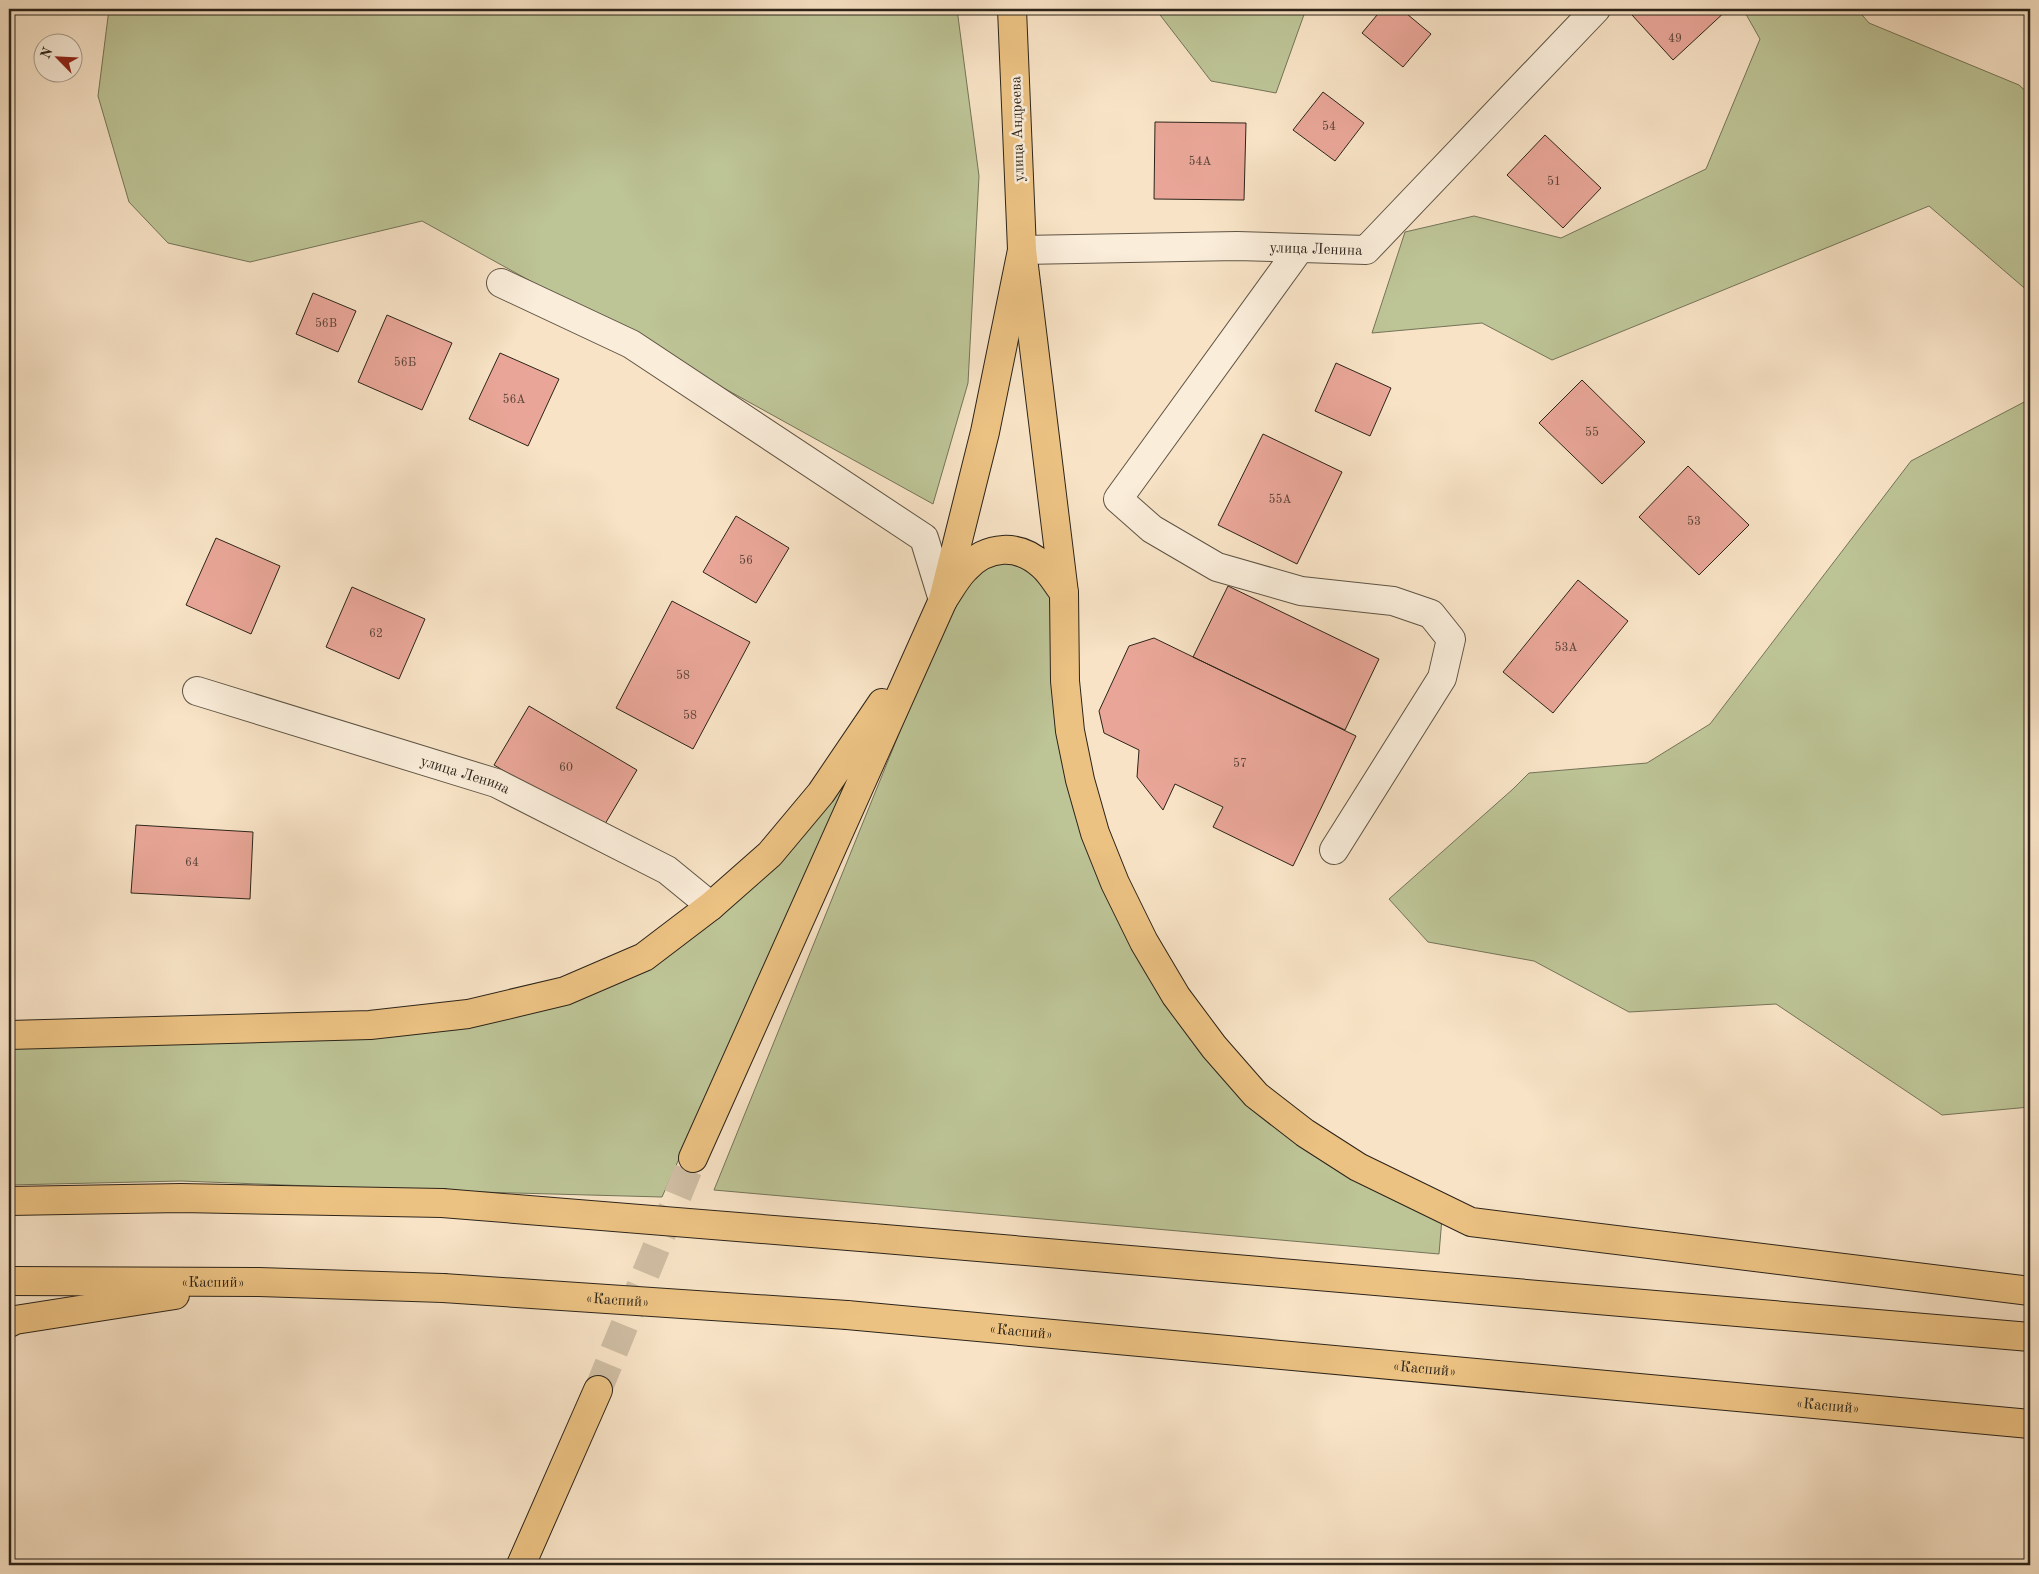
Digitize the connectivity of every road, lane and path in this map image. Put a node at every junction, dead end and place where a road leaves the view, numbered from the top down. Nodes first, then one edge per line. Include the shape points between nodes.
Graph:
1 (1012, 9) edge
2 (1596, 9) edge
3 (1300, 248) junction
4 (1022, 250) junction
5 (501, 283) dead end
6 (1064, 593) junction
7 (943, 600) junction
8 (197, 691) dead end
9 (1334, 850) dead end
10 (712, 906) junction
11 (9, 1035) edge
12 (693, 1158) tunnel mouth
13 (9, 1201) edge
14 (9, 1281) edge
15 (259, 1282) junction
16 (2030, 1291) edge
17 (9, 1323) edge
18 (2030, 1337) edge
19 (598, 1390) tunnel mouth
20 (2030, 1424) edge
21 (521, 1565) edge

1 - 4 main road, улица Андреева
2 - 3 street, улица Ленина via 1366,250
3 - 4 street, улица Ленина
3 - 9 street via 1118,499 1152,529 1217,566 1301,591 1393,601 1431,614 1451,638 1442,678
4 - 6 main road
4 - 7 main road via 985,432
5 - 7 street via 631,344 924,538
6 - 7 main road via 1043,566 1030,557 1018,551 998,549 982,555 964,569
6 - 16 main road via 1065,681 1070,731 1095,833 1115,883 1144,942 1176,996 1214,1047 1256,1095 1305,1133 1358,1167 1471,1222
7 - 10 main road via 875,715 821,793 770,854
7 - 12 main road
8 - 10 street, улица Ленина via 496,783 666,870
10 - 11 main road via 644,957 565,991 468,1014 370,1024
13 - 18 main road, bridge via 181,1198 442,1203
14 - 15 main road, «Каспий»
15 - 17 main road
15 - 20 main road, «Каспий», bridge via 443,1288 847,1315
19 - 21 main road

